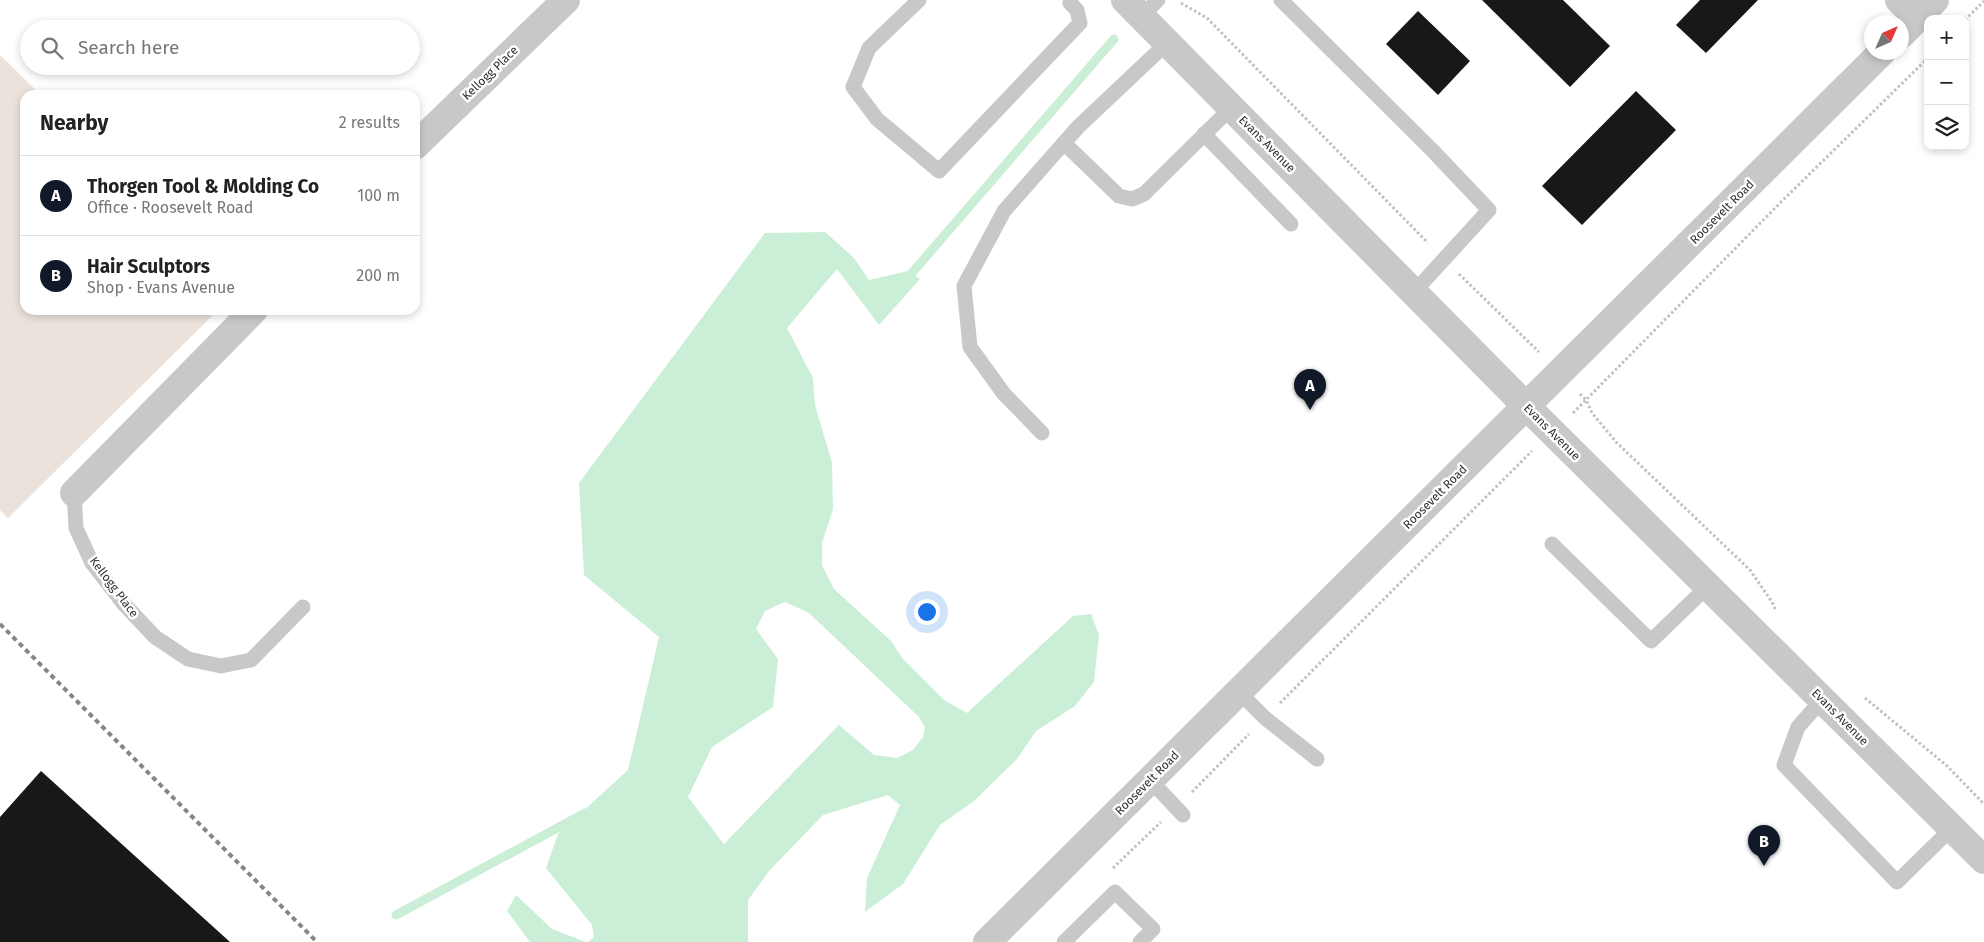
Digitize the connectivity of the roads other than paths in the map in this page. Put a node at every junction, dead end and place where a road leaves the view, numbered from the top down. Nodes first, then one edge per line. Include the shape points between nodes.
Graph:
1 (566, 0) edge
2 (919, 0) edge
3 (1071, 0) edge
4 (1281, 0) edge
5 (1141, 6) edge
6 (1167, 43) junction
7 (1874, 60) edge
8 (1231, 108) junction
9 (1204, 134) junction
10 (420, 141) edge
11 (1064, 143) junction
12 (1291, 224) dead end
13 (1414, 292) junction
14 (249, 315) edge
15 (1526, 406) junction
16 (1042, 433) dead end
17 (74, 493) joint
18 (1552, 544) dead end
19 (1708, 586) junction
20 (302, 607) dead end
21 (1239, 692) junction
22 (1822, 700) junction
23 (1317, 759) dead end
24 (1150, 780) junction
25 (1180, 812) road end
26 (1952, 828) junction
27 (1984, 860) edge
28 (987, 942) edge
29 (1064, 942) edge
30 (1140, 942) edge

1 - 10 street, Kellogg Place
2 - 3 lane via 869,48 853,86 878,119 939,171 1080,23
4 - 13 lane via 1490,210
5 - 6 street, Evans Avenue
6 - 8 street, Evans Avenue
6 - 11 lane
7 - 15 street, Roosevelt Road
8 - 9 lane
8 - 13 street, Evans Avenue
9 - 11 lane via 1144,194 1132,199 1120,196
9 - 12 lane
11 - 16 lane via 1004,211 964,286 970,347 1004,394
13 - 15 street, Evans Avenue
14 - 17 street, Kellogg Place
15 - 19 street, Evans Avenue
15 - 21 street, Roosevelt Road
17 - 20 lane, Kellogg Place via 76,528 92,562 123,603 155,637 188,659 221,666 251,660
18 - 19 lane via 1651,641
19 - 22 street, Evans Avenue
21 - 23 lane via 1265,718
21 - 24 street, Roosevelt Road
22 - 26 street, Evans Avenue
22 - 26 lane via 1798,727 1784,765 1897,882
24 - 25 lane
24 - 28 street, Roosevelt Road
26 - 27 street, Evans Avenue
29 - 30 lane via 1115,892 1153,929

